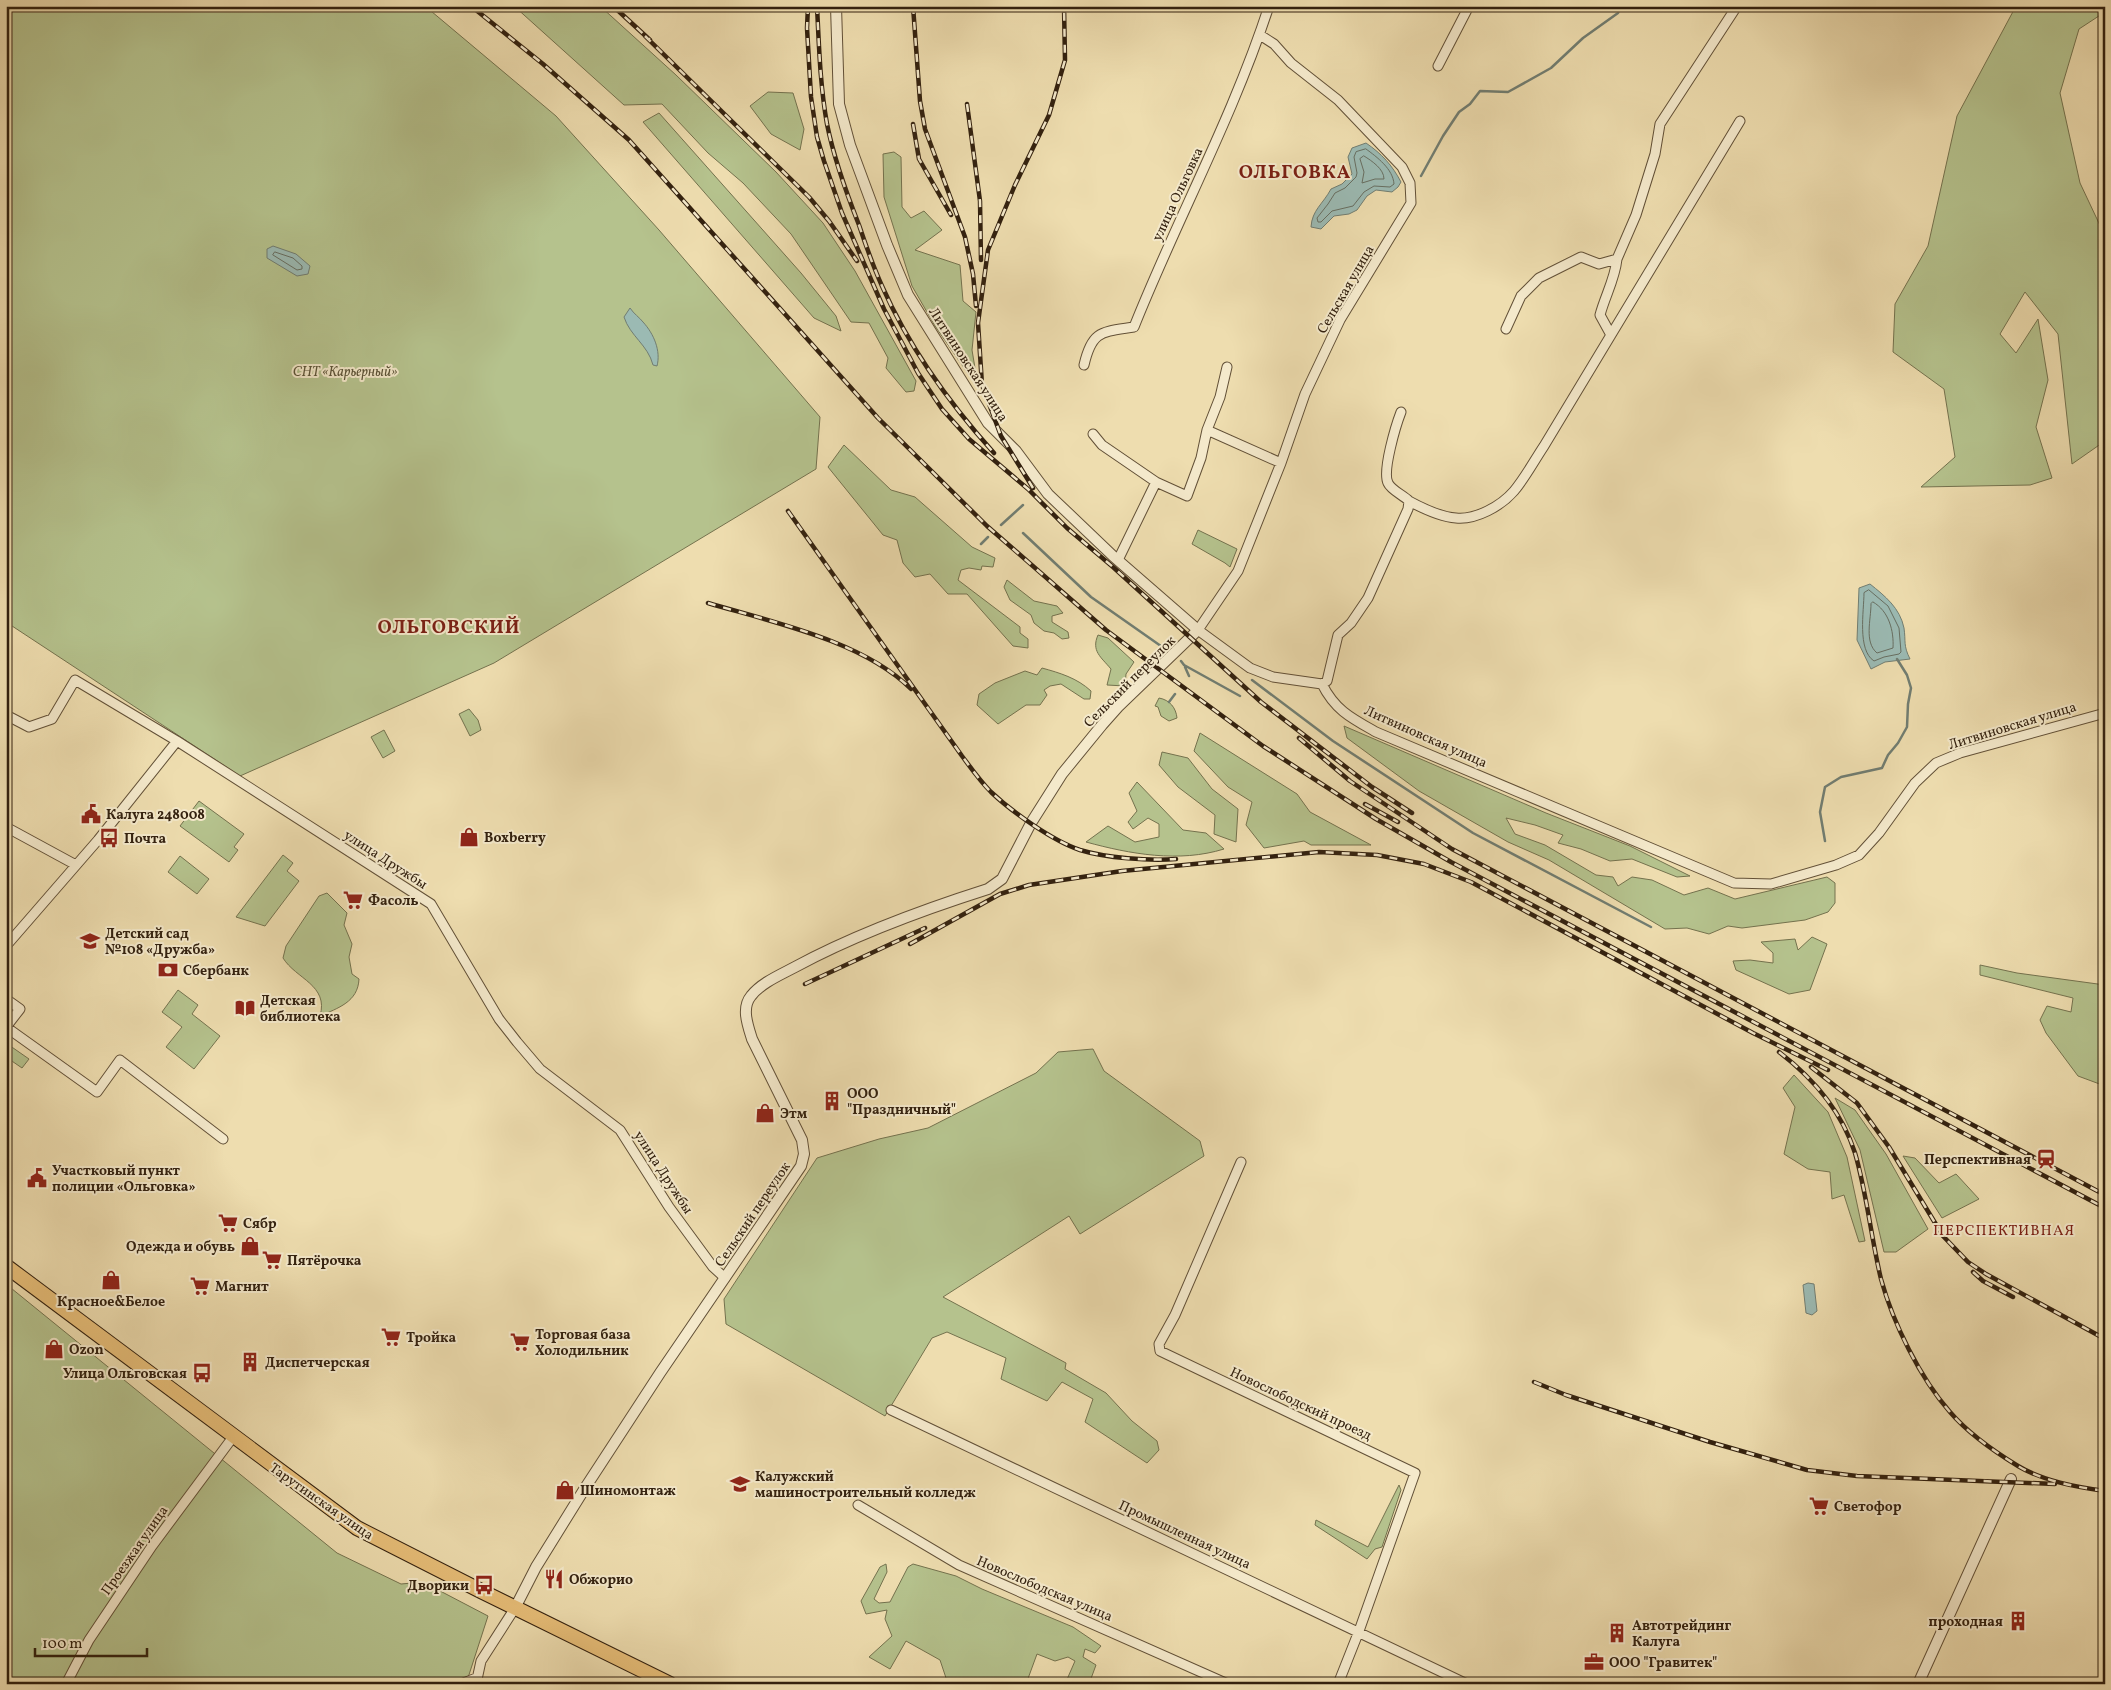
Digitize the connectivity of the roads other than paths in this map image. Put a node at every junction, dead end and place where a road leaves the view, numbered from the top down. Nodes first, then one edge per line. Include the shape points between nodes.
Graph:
1 (836, 6) edge
2 (1269, 6) edge
3 (1469, 6) edge
4 (1737, 6) edge
5 (1260, 35) junction
6 (1438, 66) dead end
7 (1740, 121) dead end
8 (1617, 259) junction
9 (1506, 329) dead end
10 (1611, 334) junction
11 (1084, 365) dead end
12 (1227, 367) dead end
13 (1401, 412) dead end
14 (1207, 430) junction
15 (1093, 434) dead end
16 (1281, 464) junction
17 (1156, 482) junction
18 (1409, 501) junction
19 (1118, 560) junction
20 (1198, 630) junction
21 (1322, 684) junction
22 (2105, 713) edge
23 (6, 715) edge
24 (177, 741) junction
25 (6, 827) edge
26 (76, 865) junction
27 (6, 946) edge
28 (6, 999) edge
29 (224, 1139) dead end
30 (1241, 1162) dead end
31 (6, 1266) edge
32 (726, 1278) junction
33 (891, 1410) dead end
34 (233, 1437) junction
35 (2011, 1479) dead end
36 (858, 1505) dead end
37 (515, 1608) junction
38 (1359, 1631) junction
39 (476, 1681) edge
40 (66, 1684) edge
41 (461, 1684) edge
42 (670, 1684) edge
43 (1228, 1684) edge
44 (1338, 1684) edge
45 (1467, 1684) edge
46 (1918, 1684) edge

1 - 19 street, Литвиновская улица via 840,104 850,145 908,295 988,423 1016,452 1048,494
2 - 5 street, улица Ольговка
3 - 6 street
4 - 8 street via 1660,124 1636,216
5 - 11 street, улица Ольговка via 1134,327 1101,332 1092,343
5 - 16 street, Сельская улица via 1338,100 1370,133 1402,167 1412,192 1412,203 1406,215 1340,320 1305,394
7 - 10 street
8 - 9 street via 1599,264 1581,257 1539,278 1521,296
8 - 10 street via 1616,273 1600,315
10 - 18 street via 1514,492 1493,509 1469,518 1455,518 1423,509
12 - 14 street
13 - 18 street via 1392,437 1386,478 1389,485
14 - 16 street
14 - 17 street via 1201,458 1186,496
15 - 17 street via 1102,445
16 - 20 street, Сельская улица via 1238,571
17 - 19 street
18 - 21 street via 1368,598 1351,623 1338,635 1327,681
19 - 20 street, Литвиновская улица
20 - 21 street, Литвиновская улица via 1250,668 1273,677
20 - 32 street, Сельский переулок via 1118,707 1062,774 1031,823 1002,879 988,889 830,948 760,987 750,997 745,1010 752,1039 802,1140 804,1154 801,1166 786,1191
21 - 22 street, Литвиновская улица via 1330,699 1345,714 1376,732 1734,883 1771,884 1830,868 1859,855 1915,783 1936,764 1960,753
23 - 24 street, улица Дружбы via 29,727 52,719 74,680
24 - 26 street
24 - 32 street, улица Дружбы via 431,904 499,1019 517,1042 540,1069 620,1130 669,1207
25 - 26 street
26 - 27 street
28 - 29 street via 20,1009 6,1027 97,1092 120,1060
30 - 38 street, Новослободский проезд via 1175,1315 1159,1344 1160,1351 1414,1473
31 - 34 main road, Тарутинская улица
32 - 37 street, Сельский переулок via 585,1488 536,1567
33 - 38 street, Промышленная улица
34 - 37 main road, Тарутинская улица via 357,1528
34 - 40 street, Проезжая улица via 152,1546 89,1640
35 - 46 street
36 - 43 street, Новослободская улица via 959,1565
37 - 39 street via 481,1661
37 - 42 main road, Тарутинская улица
38 - 44 street, Новослободский проезд
38 - 45 street, Промышленная улица
39 - 41 street

